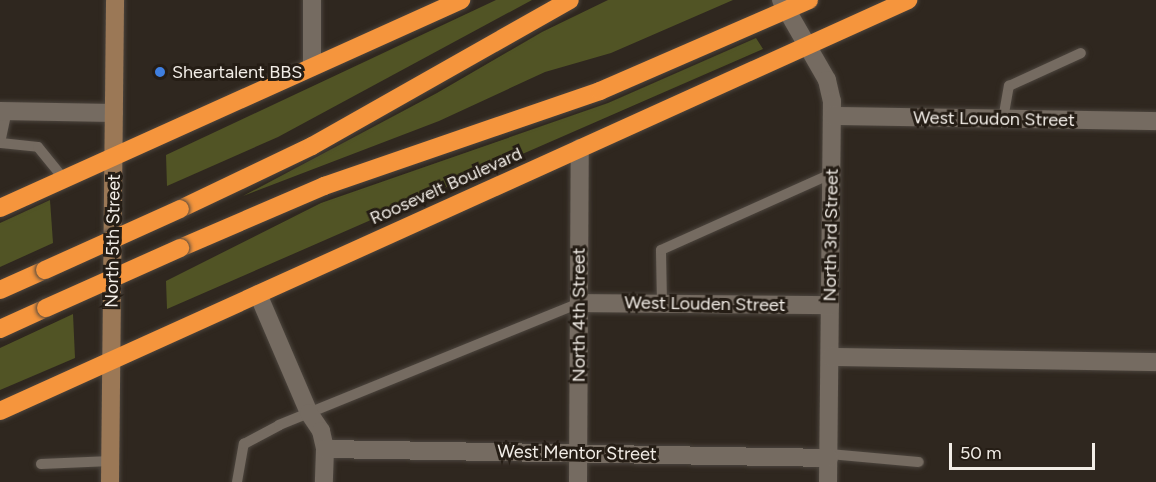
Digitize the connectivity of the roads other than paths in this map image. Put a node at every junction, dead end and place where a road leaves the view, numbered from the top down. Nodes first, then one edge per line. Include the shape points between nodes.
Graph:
1 (115, 0) edge
2 (312, 0) edge
3 (461, 0) edge
4 (570, 0) edge
5 (809, 0) edge
6 (908, 0) edge
7 (784, 5) edge
8 (807, 46) junction
9 (1081, 53) dead end
10 (312, 67) junction
11 (4, 111) edge
12 (114, 113) junction
13 (832, 116) junction
14 (1003, 119) junction
15 (1156, 122) edge
16 (1, 143) edge
17 (580, 148) junction
18 (114, 156) junction
19 (831, 174) junction
20 (64, 179) junction
21 (0, 208) edge
22 (0, 290) edge
23 (258, 294) junction
24 (579, 303) junction
25 (662, 304) junction
26 (830, 305) junction
27 (0, 329) edge
28 (830, 357) junction
29 (112, 360) junction
30 (1156, 362) edge
31 (0, 411) edge
32 (309, 412) junction
33 (325, 449) junction
34 (579, 453) junction
35 (829, 456) junction
36 (111, 461) junction
37 (919, 462) dead end
38 (41, 464) dead end
39 (110, 482) edge
40 (237, 482) edge
41 (324, 482) edge
42 (578, 482) edge
43 (828, 482) edge

1 - 12 street, North 5th Street
2 - 10 street
3 - 10 highway
4 - 22 highway, bridge via 312,146
5 - 7 highway, Roosevelt Boulevard
6 - 8 highway, Roosevelt Boulevard
7 - 8 street, North 3rd Street
7 - 27 highway, Roosevelt Boulevard, bridge via 600,91 333,182
8 - 13 street, North 3rd Street via 827,80
8 - 17 highway, Roosevelt Boulevard
9 - 14 lane via 1009,86
10 - 18 highway
11 - 12 street
11 - 16 lane
12 - 18 street, North 5th Street
13 - 14 street, West Loudon Street
13 - 19 street, North 3rd Street
14 - 15 street, West Loudon Street
16 - 20 lane via 38,147
17 - 23 highway, Roosevelt Boulevard
17 - 24 street, North 4th Street
18 - 20 highway
18 - 29 street, North 5th Street
19 - 25 lane via 661,250
19 - 26 street, North 3rd Street
20 - 21 highway
23 - 29 highway, Roosevelt Boulevard
23 - 32 street
24 - 25 street, West Louden Street
24 - 32 lane
24 - 34 street, North 4th Street
25 - 26 street, West Louden Street
26 - 28 street, North 3rd Street
28 - 30 street
28 - 35 street, North 3rd Street
29 - 31 highway, Roosevelt Boulevard
29 - 36 street, North 5th Street
32 - 33 street via 321,431
32 - 40 lane via 244,444
33 - 34 street, West Mentor Street
33 - 41 street
34 - 35 street, West Mentor Street
34 - 42 street, North 4th Street
35 - 37 lane
35 - 43 street, North 3rd Street
36 - 38 lane
36 - 39 street, North 5th Street

